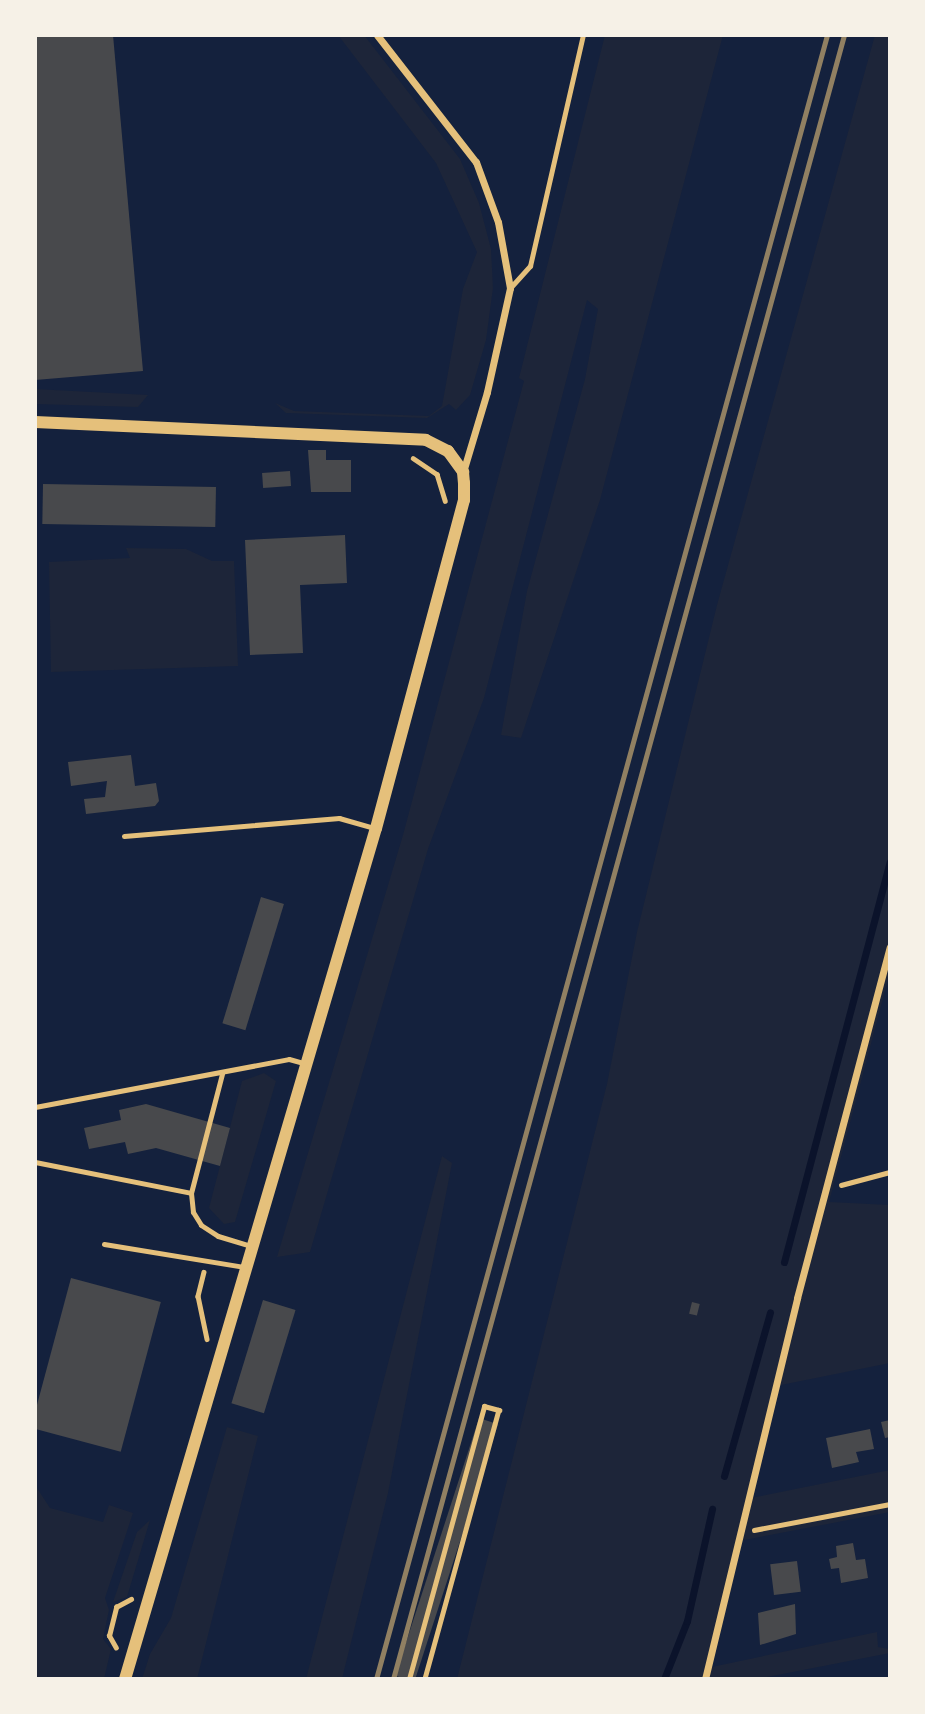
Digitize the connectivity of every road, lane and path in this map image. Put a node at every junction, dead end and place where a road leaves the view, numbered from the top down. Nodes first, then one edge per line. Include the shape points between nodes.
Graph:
1 (377, 35) edge
2 (583, 35) edge
3 (510, 288) junction
4 (35, 422) edge
5 (402, 457) dead end
6 (463, 472) junction
7 (444, 504) dead end
8 (376, 828) junction
9 (124, 836) dead end
10 (890, 947) edge
11 (306, 1063) junction
12 (222, 1074) junction
13 (35, 1107) edge
14 (35, 1163) edge
15 (890, 1172) edge
16 (826, 1189) junction
17 (191, 1193) junction
18 (104, 1244) dead end
19 (251, 1245) junction
20 (245, 1267) junction
21 (205, 1269) dead end
22 (203, 1352) dead end
23 (890, 1504) edge
24 (743, 1532) junction
25 (132, 1596) dead end
26 (115, 1657) dead end
27 (125, 1679) edge
28 (409, 1679) edge
29 (425, 1679) edge
30 (705, 1679) edge

1 - 3 street via 476,162 498,222
2 - 3 lane via 530,266
3 - 6 street
4 - 6 street via 426,440 448,451
5 - 7 path via 431,467 442,484
6 - 8 street via 464,500
8 - 9 lane via 339,818
8 - 11 street
10 - 16 street
11 - 12 lane via 289,1059
11 - 19 street
12 - 13 lane
12 - 17 lane
14 - 17 lane
15 - 16 path
16 - 24 street
17 - 19 lane via 193,1212 201,1225 218,1236
18 - 20 lane
19 - 20 street
20 - 27 street
21 - 22 path via 198,1296 207,1339
23 - 24 path
24 - 30 street
25 - 26 path via 116,1607 109,1636 116,1645
28 - 29 path via 484,1406 499,1410

